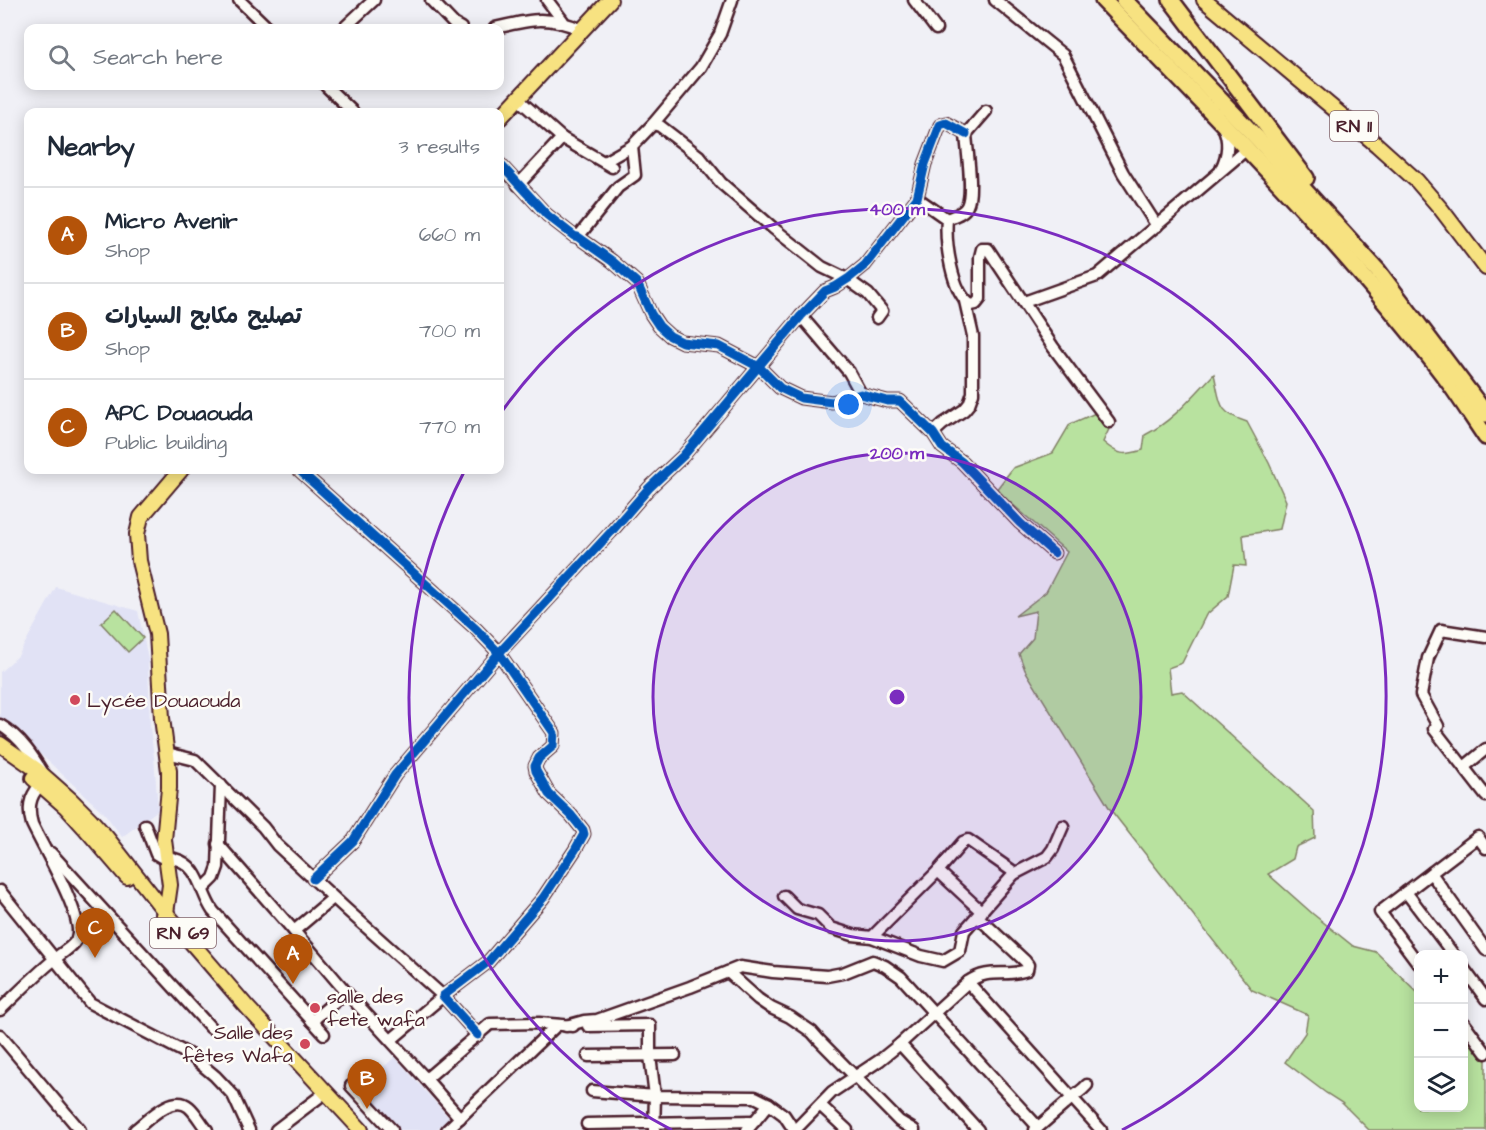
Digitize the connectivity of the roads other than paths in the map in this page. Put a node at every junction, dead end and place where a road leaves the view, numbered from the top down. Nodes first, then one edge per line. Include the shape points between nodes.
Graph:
1 (239, 0) edge
2 (374, 0) edge
3 (431, 0) edge
4 (547, 0) edge
5 (610, 0) edge
6 (732, 0) edge
7 (914, 0) edge
8 (995, 0) edge
9 (1103, 0) edge
10 (1124, 0) edge
11 (1171, 0) edge
12 (1204, 0) edge
13 (563, 21) junction
14 (264, 24) edge
15 (348, 24) edge
16 (453, 24) edge
17 (504, 26) edge
18 (936, 29) dead end
19 (583, 30) junction
20 (330, 90) edge
21 (518, 99) junction
22 (349, 108) edge
23 (986, 111) dead end
24 (504, 114) edge
25 (1218, 117) junction
26 (652, 124) junction
27 (966, 134) junction
28 (562, 138) junction
29 (632, 146) junction
30 (1248, 148) junction
31 (504, 169) edge
32 (1220, 172) junction
33 (518, 185) junction
34 (917, 198) junction
35 (947, 219) junction
36 (1157, 226) junction
37 (578, 237) junction
38 (1486, 268) edge
39 (1378, 271) junction
40 (847, 279) junction
41 (964, 301) junction
42 (1024, 302) junction
43 (801, 316) junction
44 (877, 318) dead end
45 (759, 367) junction
46 (861, 394) junction
47 (1486, 414) edge
48 (1109, 422) dead end
49 (933, 433) junction
50 (1486, 437) edge
51 (178, 474) edge
52 (303, 474) edge
53 (1054, 553) dead end
54 (1486, 637) edge
55 (498, 653) junction
56 (0, 725) edge
57 (0, 744) edge
58 (1486, 749) edge
59 (167, 753) junction
60 (0, 754) edge
61 (1464, 767) junction
62 (43, 781) junction
63 (221, 785) junction
64 (1486, 796) edge
65 (145, 825) dead end
66 (1063, 826) dead end
67 (42, 844) junction
68 (218, 844) junction
69 (1486, 848) edge
70 (166, 856) junction
71 (938, 871) junction
72 (1431, 873) junction
73 (1014, 874) junction
74 (313, 879) junction
75 (203, 889) junction
76 (0, 891) edge
77 (1406, 892) junction
78 (784, 896) dead end
79 (333, 898) junction
80 (980, 914) junction
81 (163, 915) junction
82 (294, 931) junction
83 (872, 937) junction
84 (1450, 950) edge
85 (1486, 950) edge
86 (1414, 956) edge
87 (54, 959) junction
88 (728, 972) junction
89 (1468, 974) edge
90 (968, 982) junction
91 (346, 992) junction
92 (443, 996) junction
93 (1486, 999) edge
94 (0, 1010) edge
95 (934, 1013) junction
96 (312, 1020) junction
97 (562, 1026) junction
98 (211, 1028) dead end
99 (1468, 1028) edge
100 (324, 1034) dead end
101 (0, 1035) edge
102 (478, 1035) junction
103 (391, 1041) junction
104 (900, 1044) junction
105 (1486, 1053) edge
106 (675, 1055) dead end
107 (588, 1056) dead end
108 (650, 1056) junction
109 (855, 1077) junction
110 (426, 1079) junction
111 (1087, 1085) dead end
112 (351, 1086) dead end
113 (592, 1091) dead end
114 (323, 1094) junction
115 (655, 1095) junction
116 (1072, 1097) junction
117 (769, 1104) junction
118 (820, 1104) junction
119 (460, 1118) junction
120 (755, 1121) junction
121 (587, 1124) dead end
122 (654, 1126) edge
123 (1036, 1128) edge
124 (80, 1130) edge
125 (135, 1130) edge
126 (207, 1130) edge
127 (247, 1130) edge
128 (276, 1130) edge
129 (351, 1130) edge
130 (361, 1130) edge
131 (392, 1130) edge
132 (447, 1130) edge
133 (747, 1130) edge
134 (794, 1130) edge
135 (847, 1130) edge
136 (914, 1130) edge
137 (978, 1130) edge
138 (1101, 1130) edge

1 - 14 street
2 - 15 street
3 - 16 street
4 - 13 street
5 - 19 main road
6 - 26 street via 720,34 701,67
7 - 18 street
8 - 36 street via 1063,55 1123,173
9 - 25 highway
10 - 39 highway via 1275,156
11 - 39 highway
12 - 38 main road, RN 11 via 1417,182
13 - 17 street via 540,19
13 - 19 street
19 - 21 main road
20 - 22 street
21 - 24 main road
21 - 28 street
23 - 27 street
25 - 30 highway
25 - 32 street via 1228,144
26 - 29 street
26 - 40 street via 699,156 721,183 822,267
27 - 34 street via 946,123 940,125
27 - 35 street via 970,194 966,208
28 - 29 street via 608,165
28 - 33 street
29 - 37 street via 635,175 618,187
30 - 32 street
30 - 50 highway via 1379,296
31 - 33 street
32 - 36 street
33 - 37 street via 547,215
34 - 35 street
34 - 40 street via 864,265
35 - 41 street via 952,271
36 - 42 street via 1097,276
37 - 45 street via 637,284 651,314 670,336 682,342 719,346
39 - 47 highway
40 - 43 street via 825,291
40 - 44 street via 868,294 882,311
41 - 42 street via 971,305 980,298 980,257 982,249 988,249
41 - 49 street via 973,336 973,393 964,410
42 - 48 street
43 - 45 street
43 - 46 street via 849,372
45 - 46 street via 780,388 801,398 832,402
45 - 55 street via 683,456
46 - 49 street via 887,402 900,401
49 - 53 street via 942,447
51 - 59 main road via 141,517 137,534 139,561 157,634
52 - 55 street
54 - 61 street via 1441,630 1428,658 1421,695 1438,726 1434,729
55 - 74 street via 395,775 353,841
55 - 92 street via 554,733 553,746 539,758 536,771 549,794 584,834 543,898 488,962
56 - 62 street via 27,750
57 - 62 main road, RN 69 via 27,761
58 - 61 street
59 - 63 street via 195,760
59 - 70 main road via 170,788
60 - 62 main road, RN 69
61 - 64 street
62 - 67 street via 29,804 32,824
62 - 81 main road, RN 69 via 71,800 96,826
63 - 68 street
63 - 74 street
65 - 70 street via 156,854
66 - 73 street via 1047,857
67 - 87 street via 77,923 77,939
67 - 98 street
68 - 75 street via 218,867
68 - 82 street
69 - 72 street via 1478,837
70 - 75 street via 183,860
70 - 81 main road via 170,885
71 - 73 street via 968,840
71 - 80 street
71 - 83 street
72 - 77 street
72 - 85 street
73 - 80 street
74 - 79 street
75 - 96 street via 207,903
76 - 87 street
77 - 84 street
77 - 86 street via 1380,912
78 - 83 street via 797,909 818,915 831,928
79 - 82 street
79 - 92 street
80 - 83 street via 964,931 960,951 943,961
80 - 90 street via 1028,965 1020,972 990,973
81 - 114 main road, RN 69
82 - 91 street
87 - 94 street
87 - 127 street via 90,1003 190,1054 215,1076 233,1095
88 - 95 street via 740,967 827,976 873,961 901,977
88 - 97 street via 597,1020
88 - 109 street via 758,999 812,1032
89 - 93 street
90 - 95 street
90 - 116 street
91 - 96 street
91 - 103 street
92 - 102 street
92 - 103 street
95 - 104 street
95 - 123 street
96 - 100 street
97 - 102 street via 490,1024
97 - 108 street via 650,1025
97 - 119 street
99 - 105 street
101 - 124 street
102 - 110 street
103 - 110 street
104 - 109 street
104 - 137 street
106 - 108 street
107 - 108 street
108 - 115 street
109 - 118 street
109 - 136 street
110 - 119 street
111 - 116 street
112 - 131 street
113 - 115 street
114 - 128 street
114 - 129 main road, RN 69
114 - 130 main road, RN 69
115 - 117 street via 755,1097
115 - 122 street
116 - 123 street
116 - 138 street
117 - 120 street
117 - 134 street via 784,1115
118 - 134 street
118 - 135 street
119 - 132 street
120 - 122 street
120 - 133 street
121 - 122 street
125 - 126 street via 168,1104 176,1103 189,1107

